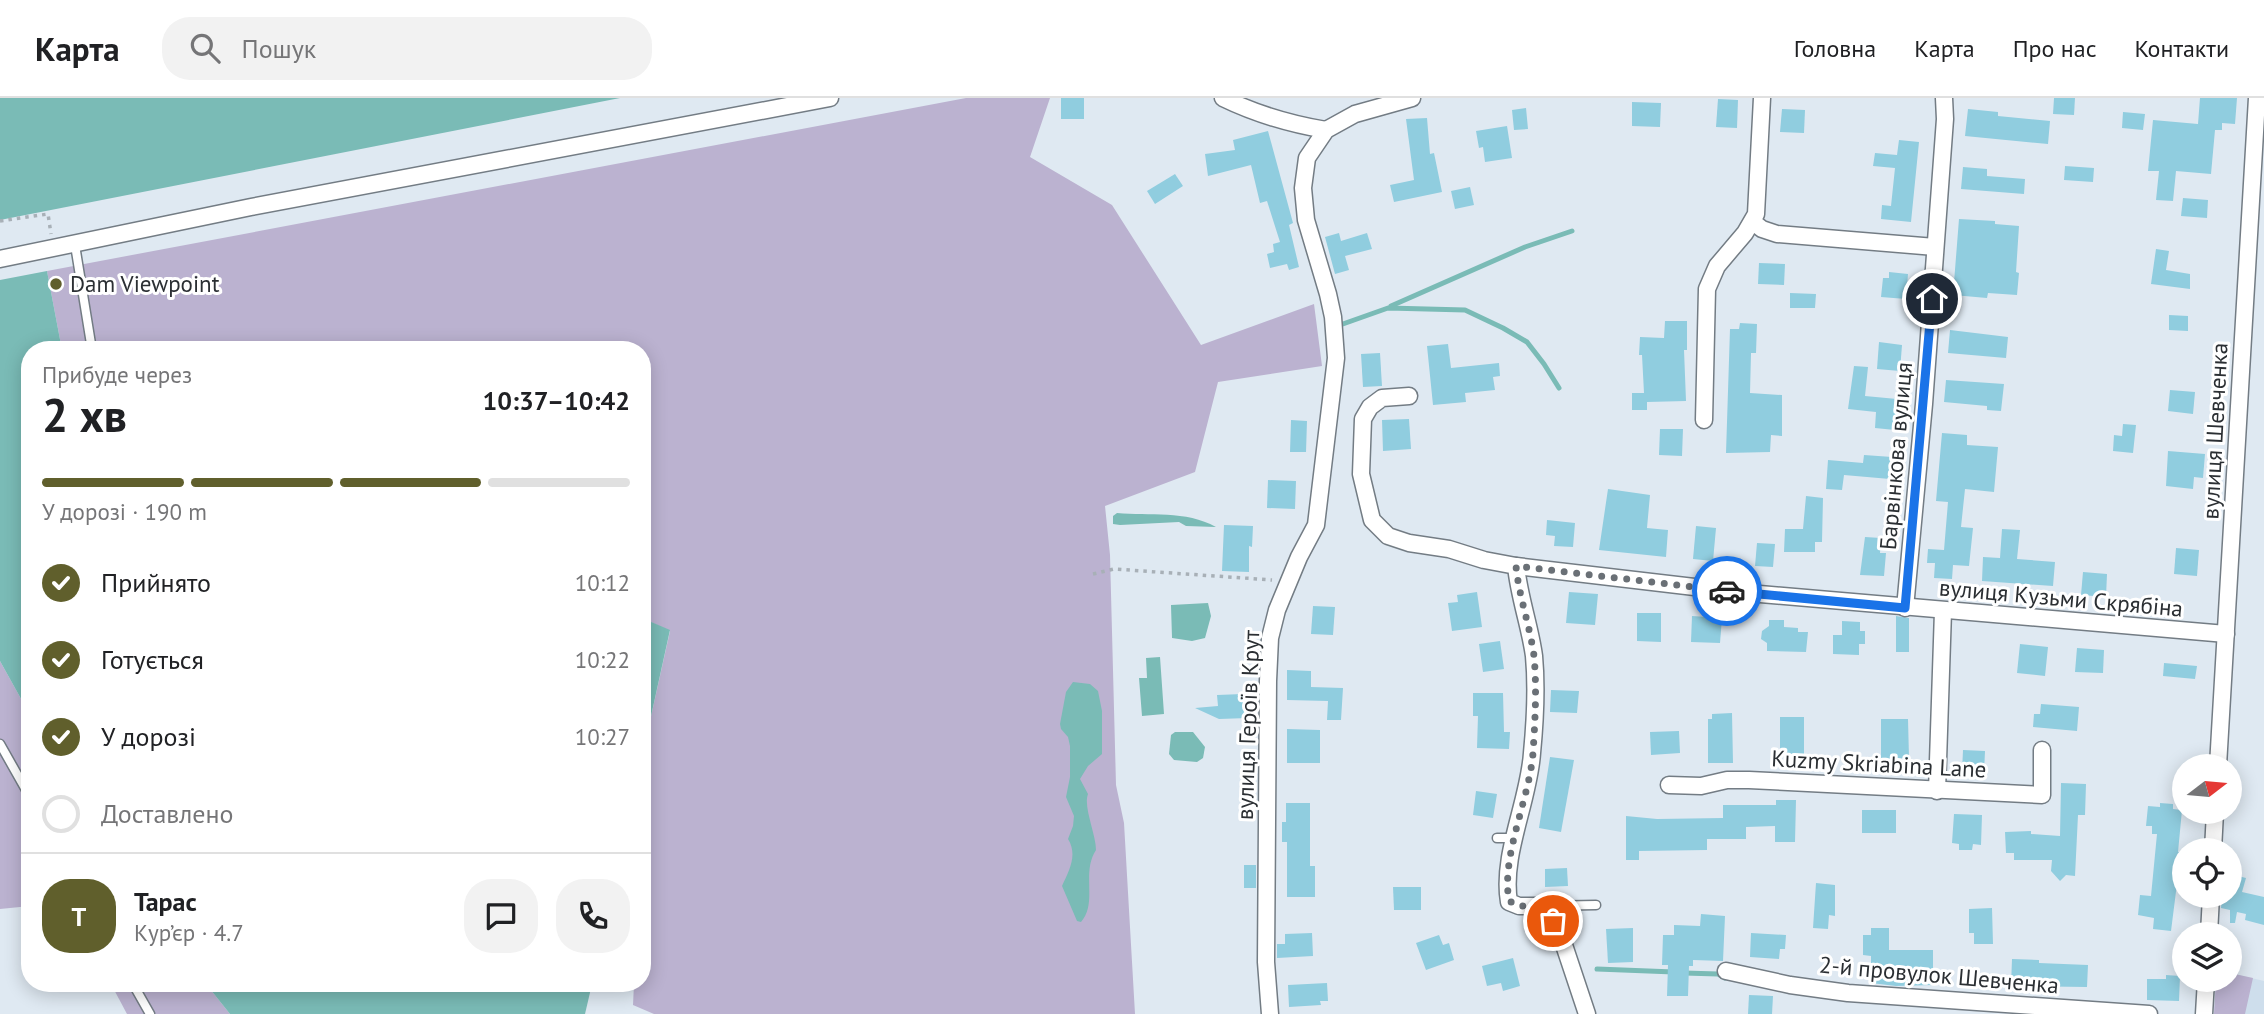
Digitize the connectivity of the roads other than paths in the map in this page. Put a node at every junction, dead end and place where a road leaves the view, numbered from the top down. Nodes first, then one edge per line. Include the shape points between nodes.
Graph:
1 (830, 98) edge
2 (1223, 98) edge
3 (1412, 98) edge
4 (1762, 98) edge
5 (1944, 98) edge
6 (2257, 98) edge
7 (1326, 130) junction
8 (1753, 222) junction
9 (75, 245) junction
10 (1936, 247) junction
11 (0, 259) edge
12 (91, 341) edge
13 (1409, 396) dead end
14 (1704, 420) dead end
15 (1516, 566) junction
16 (1905, 608) junction
17 (1943, 611) junction
18 (2225, 634) junction
19 (0, 744) edge
20 (2042, 750) dead end
21 (2219, 754) edge
22 (21, 781) edge
23 (1669, 785) dead end
24 (1937, 791) junction
25 (1497, 838) dead end
26 (1515, 838) junction
27 (1596, 905) dead end
28 (1542, 906) junction
29 (1726, 971) dead end
30 (138, 992) edge
31 (2205, 992) edge
32 (150, 1014) edge
33 (1270, 1014) edge
34 (1587, 1014) edge
35 (2149, 1014) edge
36 (2204, 1014) edge

1 - 9 street via 251,207
2 - 7 street via 1290,124
3 - 7 street, вулиця Героїв Крут via 1354,114
4 - 8 street
5 - 10 street, Барвінкова вулиця
6 - 18 street, вулиця Шевченка
7 - 33 street, вулиця Героїв Крут via 1307,158 1303,188 1306,220 1333,317 1336,358 1316,524 1288,581 1270,638 1266,962
8 - 10 street via 1777,234
8 - 14 street via 1717,266 1707,289
9 - 11 street
9 - 12 lane
10 - 16 street, Барвінкова вулиця
13 - 15 street, вулиця Кузьми Скрябіна via 1382,398 1363,419 1361,474 1372,520 1388,536 1409,543
15 - 16 street, вулиця Кузьми Скрябіна
15 - 26 street via 1534,656 1535,693 1531,772
16 - 17 street, вулиця Кузьми Скрябіна
17 - 18 street, вулиця Кузьми Скрябіна
17 - 24 street
18 - 21 street, вулиця Шевченка
19 - 22 lane
20 - 24 street, Kuzmy Skriabina Lane via 2042,794
23 - 24 street, Kuzmy Skriabina Lane via 1749,780
25 - 26 lane
26 - 28 street via 1509,901
27 - 28 lane
28 - 34 street via 1562,939
29 - 35 street, 2-й провулок Шевченка via 1848,993
30 - 32 lane
31 - 36 street

